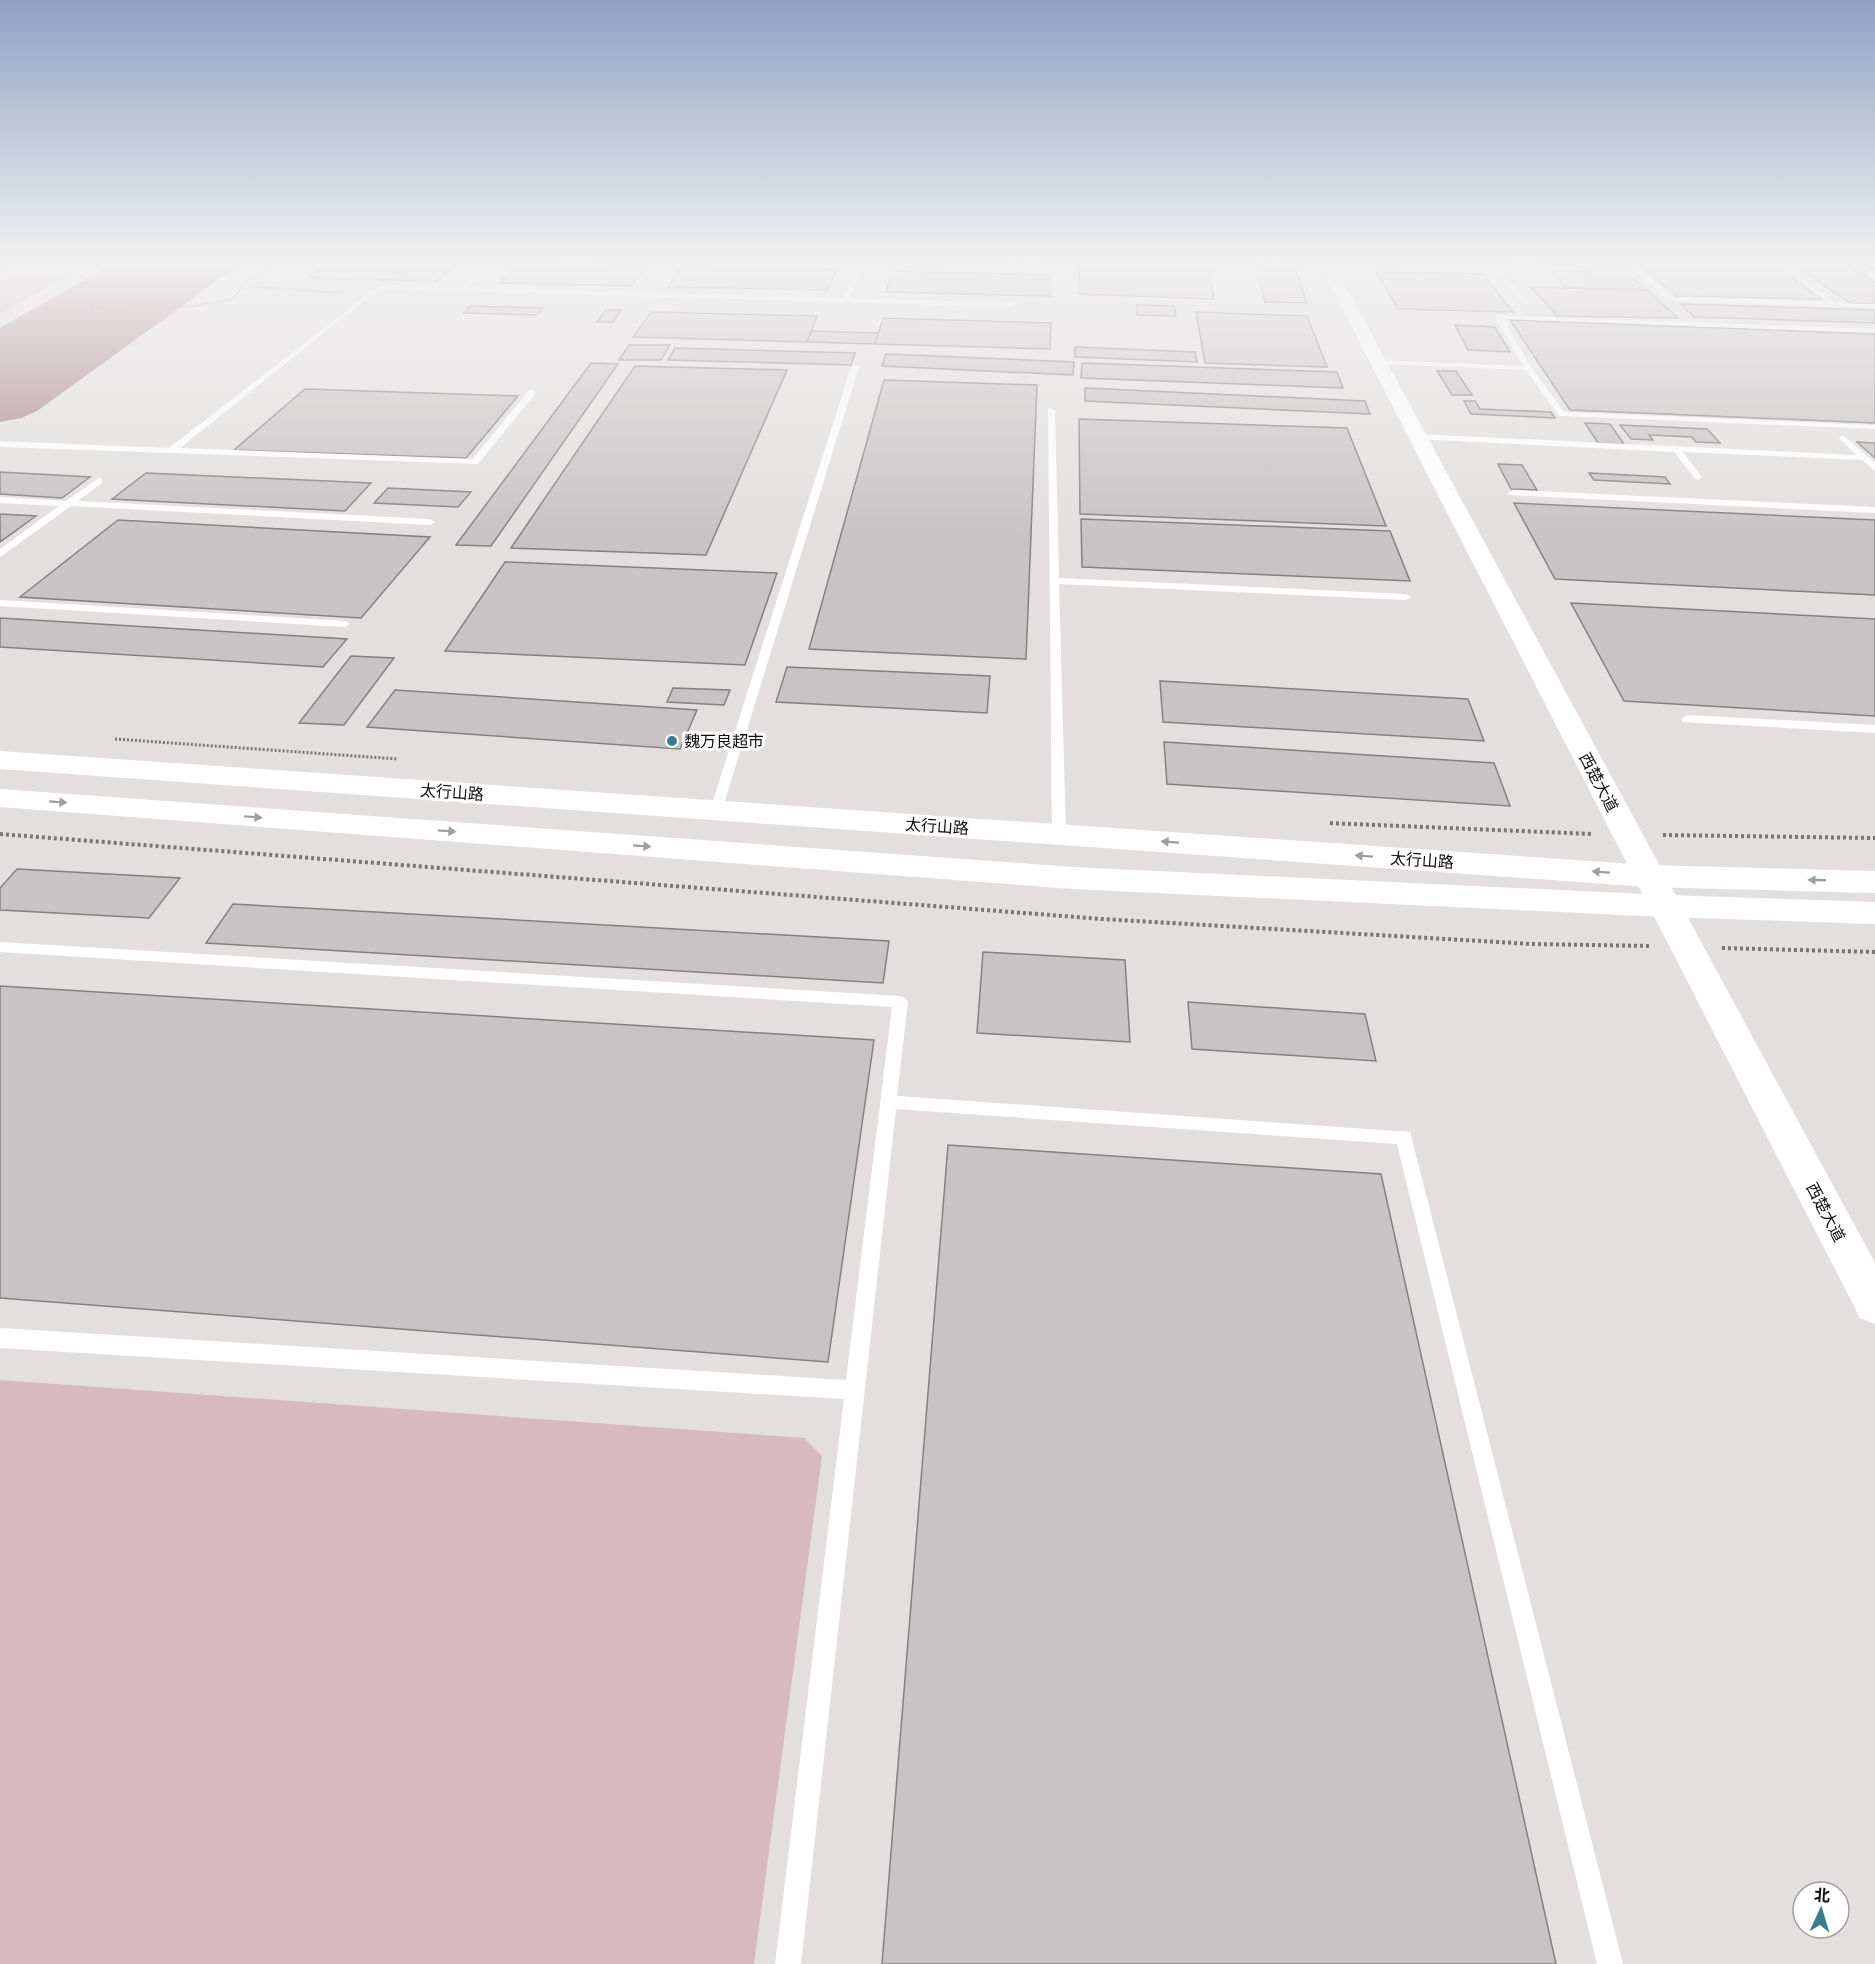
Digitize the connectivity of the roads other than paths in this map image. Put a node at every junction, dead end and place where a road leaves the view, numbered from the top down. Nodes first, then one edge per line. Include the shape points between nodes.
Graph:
1 (298, 351) edge
2 (1372, 351) edge
3 (1518, 351) edge
4 (1378, 362) junction
5 (855, 367) dead end
6 (1528, 368) junction
7 (532, 392) dead end
8 (1051, 410) dead end
9 (1875, 427) edge
10 (1417, 437) junction
11 (1843, 438) dead end
12 (0, 444) edge
13 (172, 450) junction
14 (1677, 450) junction
15 (1865, 459) junction
16 (1875, 468) edge
17 (1698, 477) dead end
18 (99, 481) dead end
19 (1513, 493) dead end
20 (0, 500) edge
21 (68, 504) junction
22 (1875, 510) edge
23 (430, 522) dead end
24 (0, 554) edge
25 (1054, 581) junction
26 (1406, 597) dead end
27 (0, 603) edge
28 (345, 624) dead end
29 (1687, 719) dead end
30 (1875, 729) edge
31 (0, 760) edge
32 (0, 798) edge
33 (716, 810) junction
34 (1059, 834) junction
35 (1648, 876) junction
36 (1875, 882) edge
37 (1665, 906) junction
38 (1875, 913) edge
39 (0, 947) edge
40 (888, 1102) junction
41 (1875, 1304) edge
42 (0, 1338) edge
43 (855, 1390) junction
44 (788, 1964) edge
45 (1610, 1964) edge

1 - 13 lane
2 - 4 street, 西楚大道
3 - 6 lane
4 - 6 lane
4 - 10 street, 西楚大道
5 - 33 lane
6 - 9 lane via 1562,414
7 - 13 lane via 475,462
8 - 25 lane
10 - 14 lane
10 - 35 street, 西楚大道
11 - 15 lane
12 - 13 lane
14 - 15 lane
14 - 17 lane
15 - 16 lane
18 - 21 lane
19 - 22 lane
20 - 21 lane
21 - 23 lane
21 - 24 lane
25 - 26 lane
25 - 34 lane
27 - 28 lane
29 - 30 lane
31 - 33 street, 太行山路
32 -> 37 street, 太行山路 via 1073,878
33 - 34 street, 太行山路
35 -> 34 street, 太行山路
36 -> 35 street, 太行山路
35 - 37 street, 西楚大道
37 - 38 street, 太行山路
37 - 41 street, 西楚大道
39 - 40 lane via 900,1002
40 - 43 lane
40 - 45 lane via 1404,1137
42 - 43 lane
43 - 44 lane

